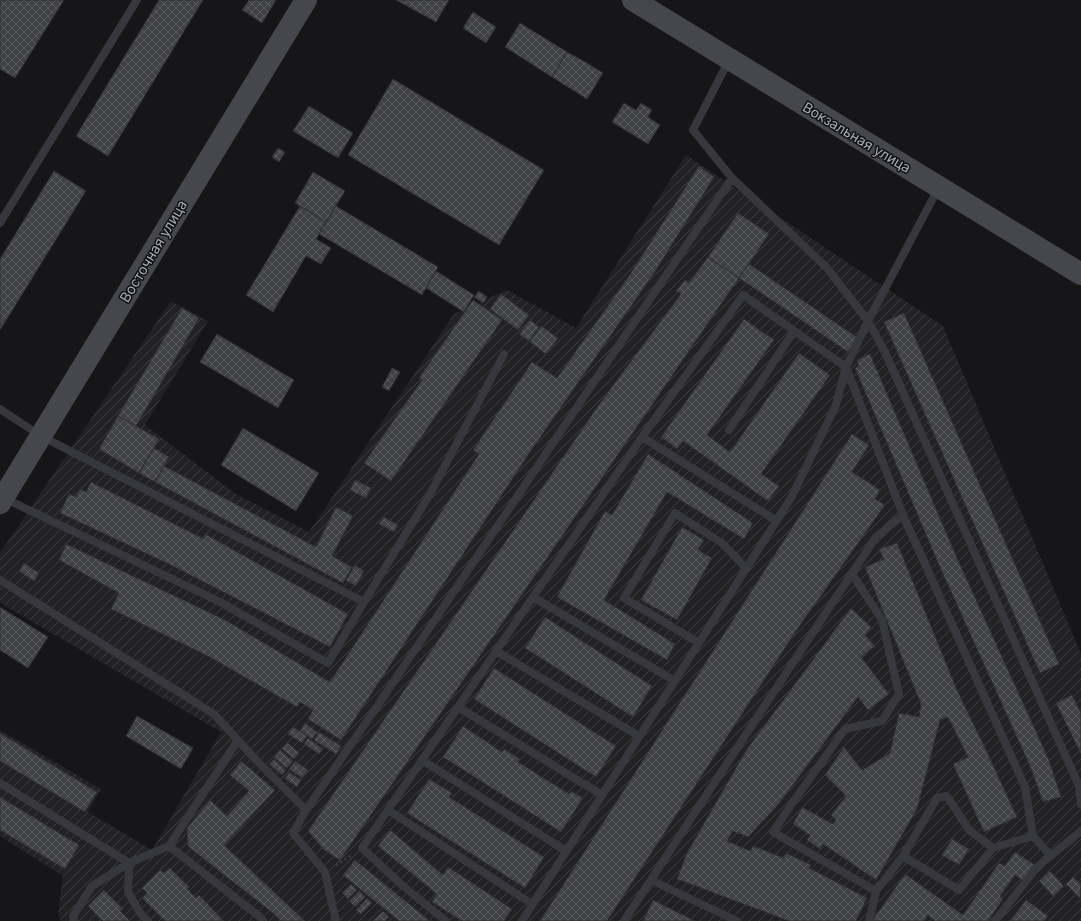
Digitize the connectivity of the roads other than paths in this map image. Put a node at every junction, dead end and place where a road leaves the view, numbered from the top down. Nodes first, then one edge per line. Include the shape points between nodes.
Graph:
1 (137, 0) edge
2 (306, 0) edge
3 (633, 0) edge
4 (730, 59) junction
5 (732, 178) junction
6 (939, 187) junction
7 (0, 223) edge
8 (1081, 274) edge
9 (868, 321) junction
10 (794, 331) junction
11 (504, 354) dead end
12 (846, 368) junction
13 (0, 409) edge
14 (729, 430) dead end
15 (40, 436) junction
16 (642, 437) junction
17 (2, 500) edge
18 (903, 515) junction
19 (776, 521) junction
20 (746, 568) junction
21 (852, 574) junction
22 (0, 580) edge
23 (533, 597) junction
24 (364, 602) junction
25 (699, 643) junction
26 (496, 651) junction
27 (675, 681) junction
28 (458, 707) junction
29 (640, 736) junction
30 (238, 740) junction
31 (422, 760) junction
32 (0, 783) edge
33 (602, 795) junction
34 (1081, 804) edge
35 (306, 810) junction
36 (388, 810) junction
37 (1081, 831) edge
38 (1033, 836) junction
39 (170, 846) junction
40 (993, 848) junction
41 (566, 851) junction
42 (903, 856) junction
43 (1051, 856) junction
44 (129, 863) junction
45 (651, 880) junction
46 (876, 891) junction
47 (532, 904) junction
48 (74, 921) edge
49 (148, 921) edge
50 (263, 921) edge
51 (336, 921) edge
52 (446, 921) edge
53 (522, 921) edge
54 (624, 921) edge
55 (737, 921) edge
56 (869, 921) edge
57 (995, 921) edge

1 - 7 lane
2 - 15 street, Восточная улица
3 - 4 street, Вокзальная улица
4 - 5 lane via 693,130
4 - 6 street, Вокзальная улица
5 - 9 lane via 827,268
5 - 35 lane
6 - 8 street, Вокзальная улица
6 - 9 lane
9 - 12 lane
9 - 34 lane via 884,350 1079,786
10 - 12 lane
10 - 14 lane
10 - 16 lane via 743,295
11 - 24 lane via 430,494
12 - 18 lane
12 - 19 lane via 836,405 791,498
13 - 15 lane
15 - 17 street, Восточная улица
15 - 24 lane
16 - 19 lane
16 - 23 lane
17 - 24 lane via 220,602 328,663
18 - 21 lane via 876,537
18 - 38 lane via 1024,787
19 - 20 lane
20 - 25 lane
20 - 25 lane via 722,543 675,513 624,598
21 - 45 lane
21 - 46 lane via 882,620 899,694 882,721 844,729 773,832
22 - 30 lane via 214,714
23 - 26 lane
23 - 27 lane
25 - 27 lane
26 - 28 lane
26 - 29 lane
27 - 29 lane
28 - 31 lane
28 - 33 lane
29 - 33 lane
30 - 35 lane
30 - 39 lane
31 - 36 lane
31 - 41 lane
32 - 44 lane
33 - 41 lane
35 - 51 lane via 293,833 325,872
36 - 47 lane
36 - 52 lane via 362,848
37 - 43 lane
38 - 40 lane
38 - 43 lane
39 - 44 lane
39 - 50 lane
40 - 42 lane via 959,890
40 - 42 lane via 969,830 947,796 937,798
41 - 47 lane
42 - 46 lane
43 - 57 lane via 1037,867
44 - 48 lane via 92,886 73,916
44 - 49 lane via 128,892 140,913
45 - 54 lane
45 - 55 lane
46 - 56 lane
47 - 53 lane

